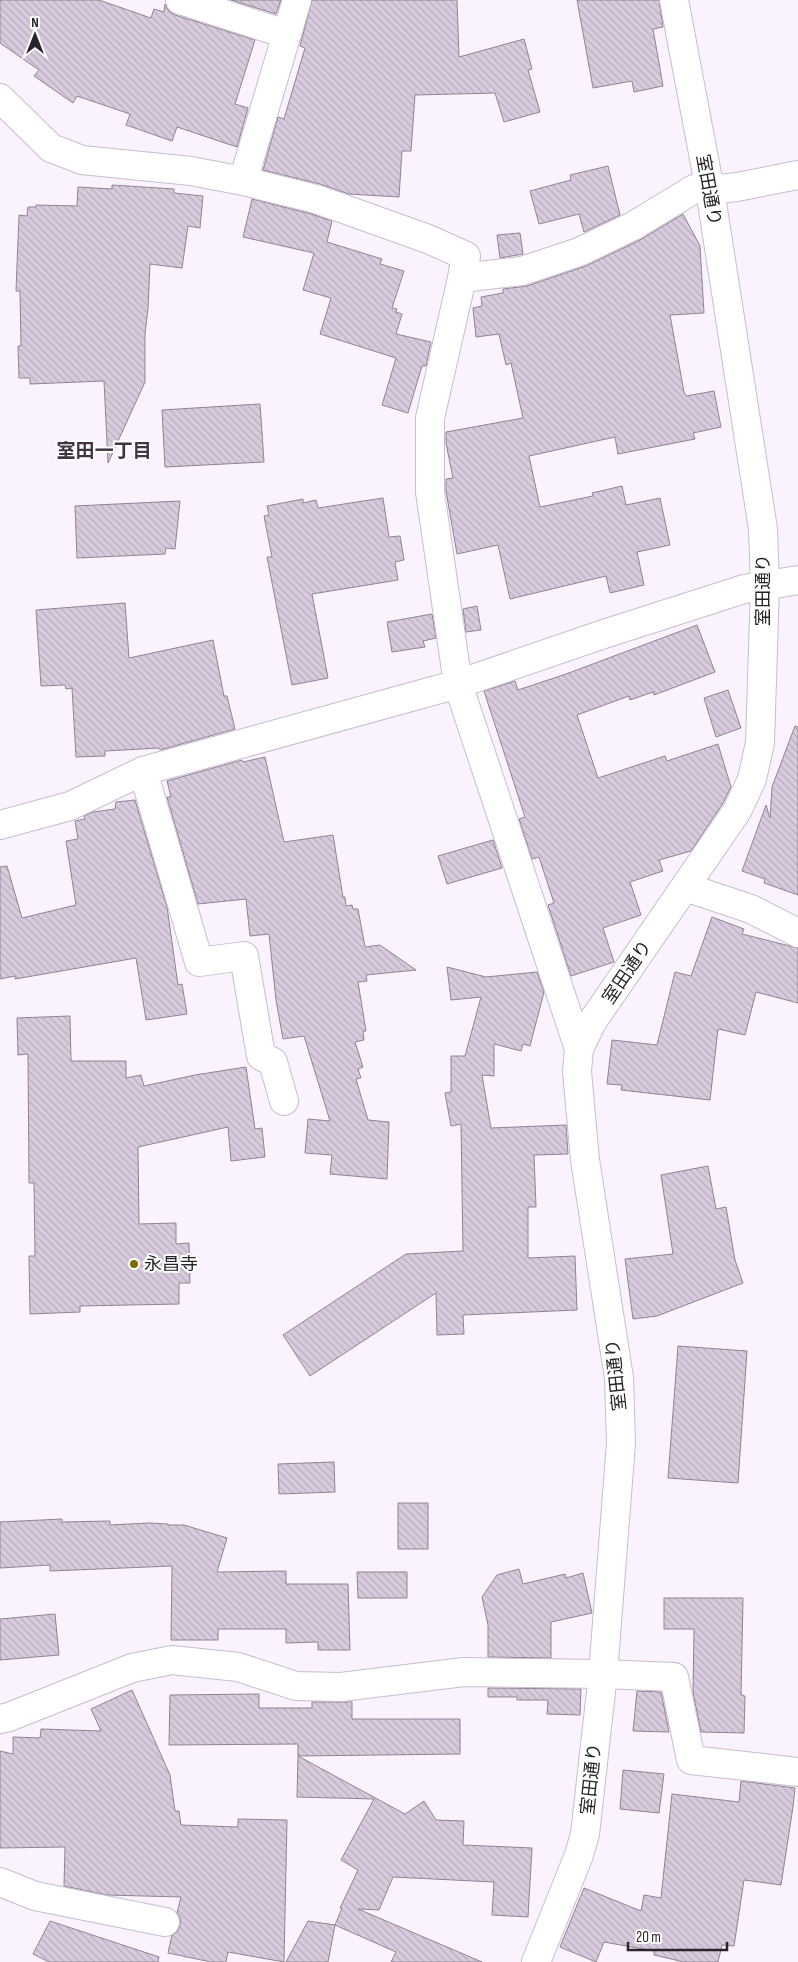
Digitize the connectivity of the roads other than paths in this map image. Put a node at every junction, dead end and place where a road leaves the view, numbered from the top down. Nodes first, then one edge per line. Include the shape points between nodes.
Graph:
1 (180, 0) edge
2 (296, 0) edge
3 (674, 0) edge
4 (286, 34) junction
5 (0, 98) edge
6 (798, 175) edge
7 (243, 180) junction
8 (710, 190) junction
9 (462, 278) junction
10 (798, 580) edge
11 (765, 585) junction
12 (458, 684) junction
13 (143, 771) junction
14 (0, 825) edge
15 (685, 887) junction
16 (798, 933) edge
17 (579, 1049) junction
18 (284, 1101) dead end
19 (603, 1674) junction
20 (0, 1719) edge
21 (798, 1772) edge
22 (0, 1882) edge
23 (165, 1922) dead end
24 (536, 1962) edge

1 - 4 street
2 - 4 street
3 - 8 street, 室田通り
4 - 7 street
5 - 7 street via 51,148 82,160 191,171
6 - 8 street
7 - 9 street via 316,199 466,256
8 - 9 street via 694,189 632,226 579,252 522,271
8 - 11 street, 室田通り via 763,529
9 - 12 street via 430,418 430,492
10 - 11 street
11 - 12 street via 604,634
11 - 15 street, 室田通り via 760,743 752,779 737,811
12 - 13 street
12 - 17 street
13 - 14 street via 70,806
13 - 18 street via 199,962 244,956 260,1056 274,1062
15 - 16 street via 752,909
15 - 17 street, 室田通り via 592,1022
17 - 19 street, 室田通り via 577,1071 585,1160 619,1378 621,1443
19 - 20 street via 464,1672 341,1687 296,1686 238,1667 172,1660 132,1668
19 - 21 street via 674,1677 691,1760
19 - 24 street, 室田通り via 585,1834
22 - 23 street via 35,1896

